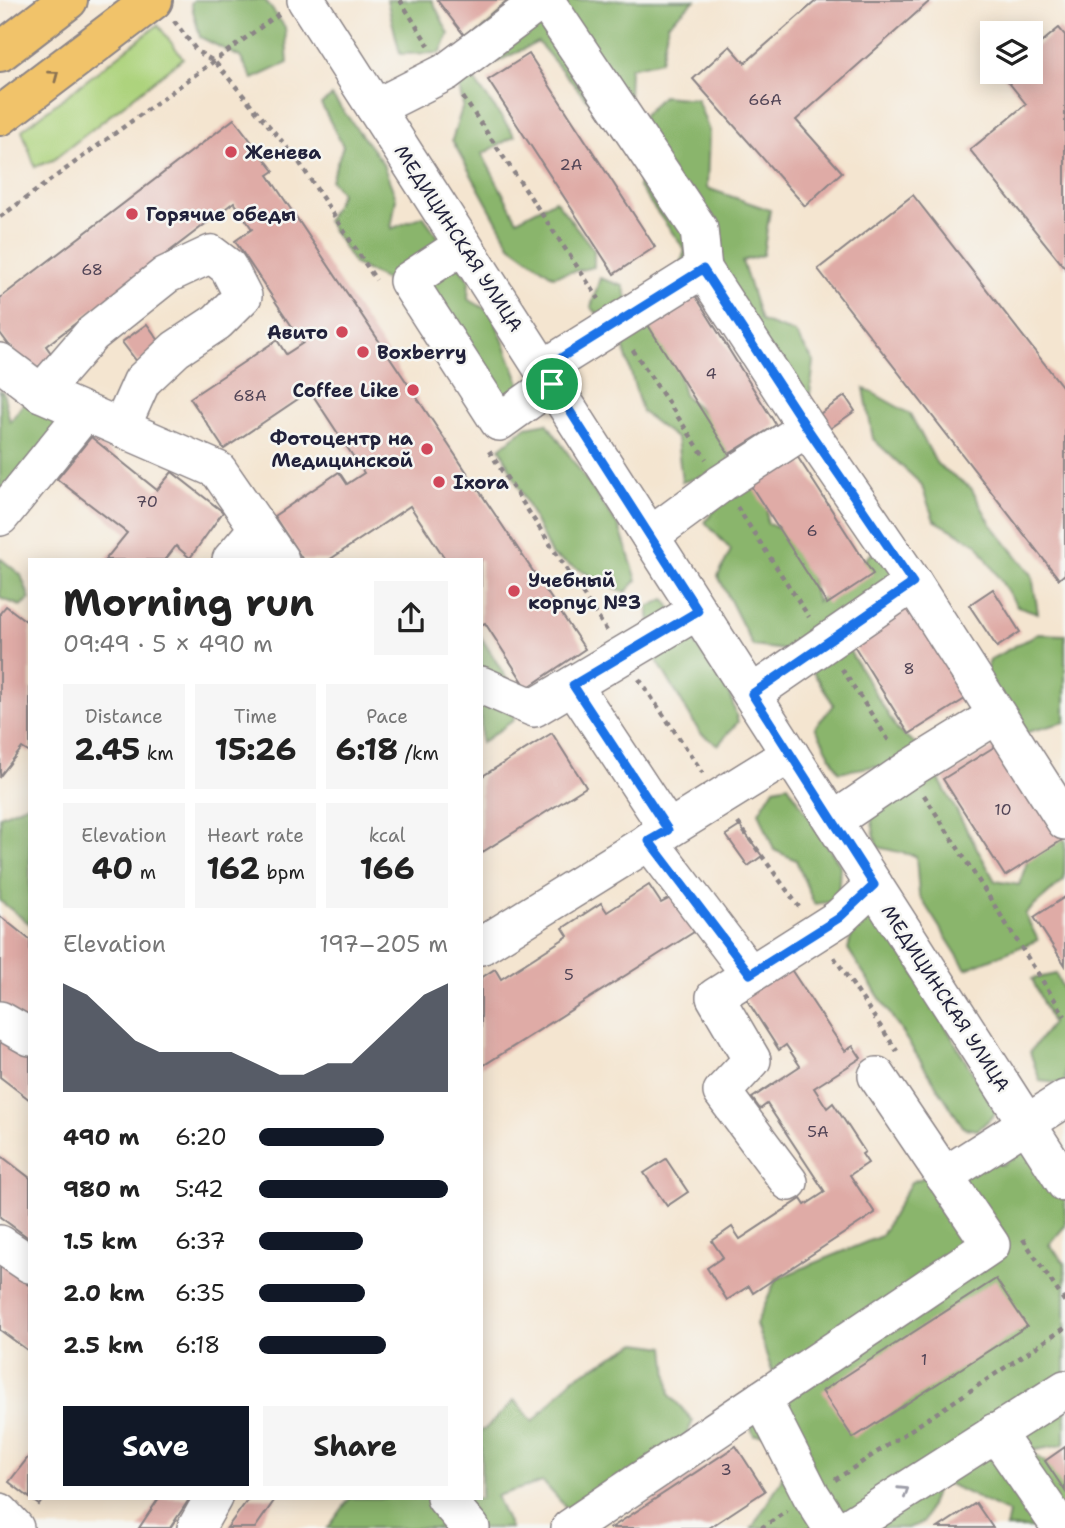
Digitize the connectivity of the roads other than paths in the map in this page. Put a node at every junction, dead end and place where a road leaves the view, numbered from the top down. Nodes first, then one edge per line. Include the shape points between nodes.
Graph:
1 (68, 0) edge
2 (153, 0) edge
3 (544, 0) edge
4 (296, 4) edge
5 (0, 52) edge
6 (375, 108) junction
7 (0, 117) edge
8 (463, 245) junction
9 (703, 269) junction
10 (0, 362) edge
11 (547, 377) junction
12 (41, 393) junction
13 (85, 412) junction
14 (121, 428) junction
15 (807, 428) junction
16 (0, 517) edge
17 (258, 528) junction
18 (650, 536) junction
19 (233, 558) edge
20 (279, 558) edge
21 (913, 583) junction
22 (698, 611) junction
23 (573, 685) junction
24 (483, 686) edge
25 (752, 694) junction
26 (997, 715) junction
27 (790, 754) junction
28 (833, 821) junction
29 (1065, 821) edge
30 (659, 835) junction
31 (874, 885) junction
32 (483, 945) edge
33 (750, 974) junction
34 (0, 1020) edge
35 (28, 1036) edge
36 (877, 1076) dead end
37 (1065, 1099) edge
38 (1027, 1123) junction
39 (944, 1176) junction
40 (789, 1182) dead end
41 (1065, 1183) edge
42 (0, 1244) edge
43 (28, 1263) edge
44 (1065, 1389) edge
45 (762, 1399) junction
46 (995, 1432) junction
47 (212, 1500) edge
48 (447, 1500) edge
49 (0, 1512) edge
50 (15, 1528) edge
51 (195, 1528) edge
52 (471, 1528) edge
53 (570, 1528) edge
54 (832, 1528) edge
55 (847, 1528) edge
56 (1060, 1528) edge

1 - 5 main road
7 -> 2 main road
3 - 6 street via 446,72
3 - 9 street via 699,229
4 - 6 street, МЕДИЦИНСКАЯ УЛИЦА
6 - 8 street, МЕДИЦИНСКАЯ УЛИЦА
8 - 11 street, МЕДИЦИНСКАЯ УЛИЦА
8 - 11 street via 408,281 499,422
9 - 11 street
9 - 15 street
10 - 12 street
11 - 18 street, МЕДИЦИНСКАЯ УЛИЦА
12 - 13 street
12 - 14 street via 92,334 166,275 211,254 228,267 243,296 142,381
13 - 14 street
13 - 16 street
14 - 17 street via 218,470
15 - 18 street
15 - 21 street
17 - 19 street
17 - 20 street
18 - 22 street, МЕДИЦИНСКАЯ УЛИЦА
21 - 25 street
21 - 26 street
22 - 23 street
22 - 25 street, МЕДИЦИНСКАЯ УЛИЦА
23 - 24 street via 534,708
23 - 30 street
25 - 27 street, МЕДИЦИНСКАЯ УЛИЦА
26 - 28 street
26 - 29 street
27 - 28 street, МЕДИЦИНСКАЯ УЛИЦА
27 - 30 street
28 - 31 street, МЕДИЦИНСКАЯ УЛИЦА
30 - 32 street
30 - 33 street
31 - 33 street via 839,918
31 - 38 street, МЕДИЦИНСКАЯ УЛИЦА
33 - 40 street via 715,997 752,1060 722,1092
34 - 35 street
36 - 39 street
37 - 38 street
38 - 39 street
38 - 41 street, МЕДИЦИНСКАЯ УЛИЦА
39 - 45 street via 991,1245
42 - 43 street
44 - 46 street
45 - 53 street
45 - 54 street
55 -> 46 street
46 - 56 street
47 - 51 street
48 - 52 street
49 - 50 street

